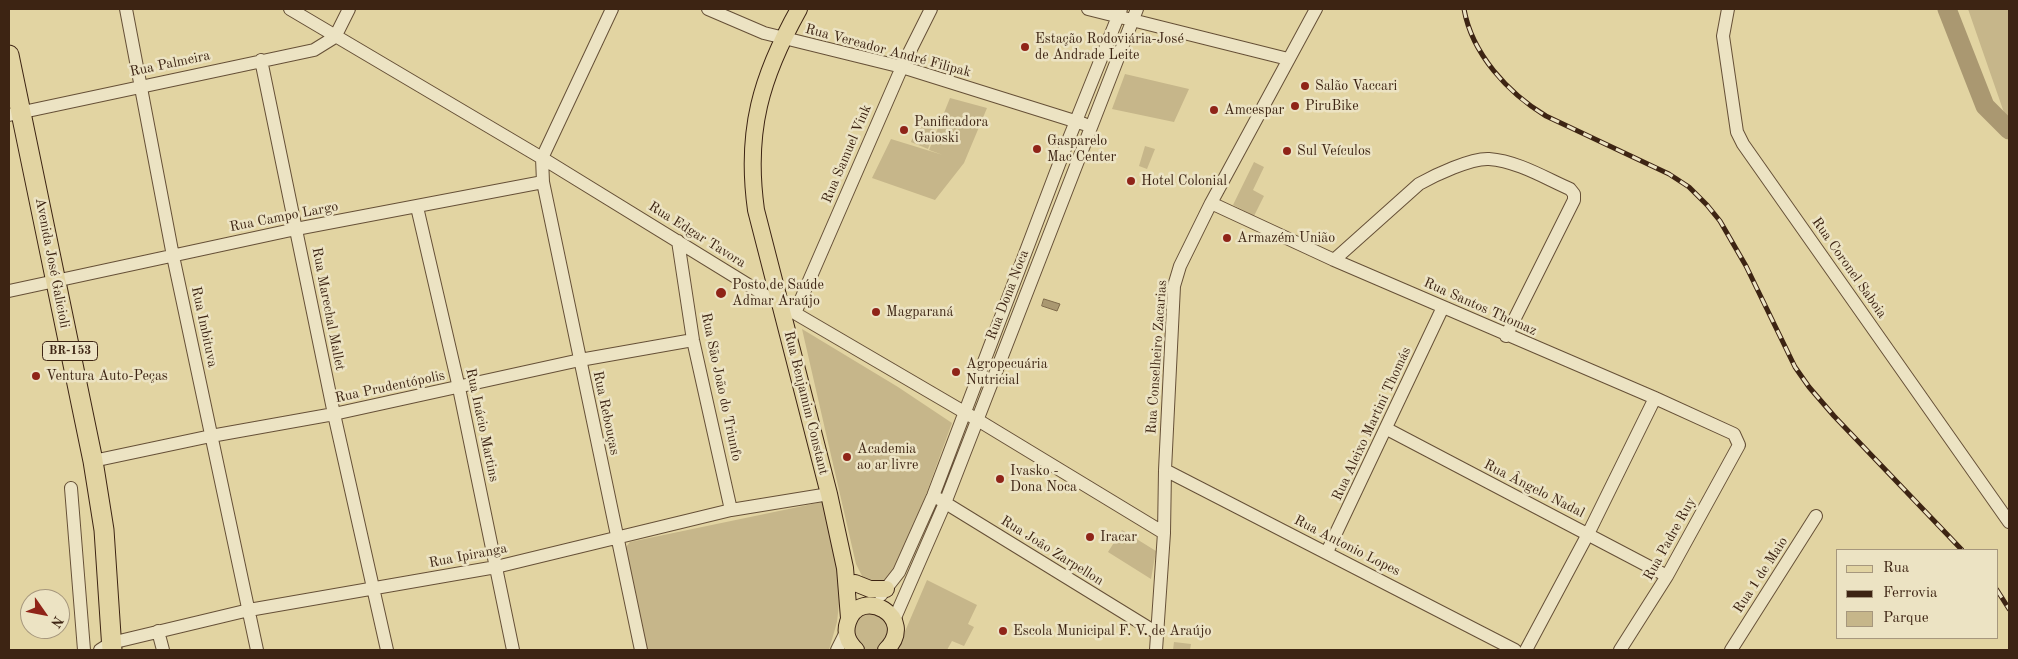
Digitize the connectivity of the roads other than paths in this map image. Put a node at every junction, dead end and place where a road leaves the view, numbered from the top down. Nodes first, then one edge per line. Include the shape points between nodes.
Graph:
1 (126, 9) edge
2 (290, 9) edge
3 (349, 9) edge
4 (612, 9) edge
5 (708, 9) edge
6 (799, 9) edge
7 (931, 9) edge
8 (1088, 9) edge
9 (1316, 9) edge
10 (1728, 9) edge
11 (1119, 12) edge
12 (1135, 14) edge
13 (335, 37) junction
14 (783, 38) junction
15 (9, 55) edge
16 (1288, 59) junction
17 (261, 60) junction
18 (902, 66) junction
19 (141, 86) junction
20 (14, 113) edge
21 (1076, 121) junction
22 (1091, 126) junction
23 (542, 158) junction
24 (542, 182) junction
25 (1211, 203) junction
26 (417, 207) junction
27 (296, 228) junction
28 (678, 241) junction
29 (173, 256) junction
30 (1334, 260) junction
31 (1020, 270) junction
32 (1032, 275) junction
33 (56, 282) junction
34 (9, 291) edge
35 (781, 305) junction
36 (1443, 307) junction
37 (795, 313) junction
38 (1506, 336) junction
39 (693, 340) junction
40 (580, 360) junction
41 (459, 388) junction
42 (1655, 398) junction
43 (963, 412) junction
44 (334, 414) junction
45 (976, 419) junction
46 (1387, 429) junction
47 (211, 436) junction
48 (1738, 439) joint
49 (93, 461) junction
50 (1165, 470) junction
51 (71, 488) dead end
52 (829, 494) junction
53 (932, 496) junction
54 (945, 503) junction
55 (731, 510) junction
56 (1816, 516) dead end
57 (2009, 522) edge
58 (1164, 533) junction
59 (1588, 534) junction
60 (617, 536) junction
61 (1327, 552) junction
62 (496, 567) junction
63 (846, 568) junction
64 (1667, 576) junction
65 (855, 583) junction
66 (374, 589) junction
67 (886, 589) junction
68 (869, 606) junction
69 (249, 610) junction
70 (894, 620) junction
71 (158, 631) junction
72 (1157, 633) junction
73 (848, 641) edge
74 (108, 648) edge
75 (84, 650) edge
76 (163, 650) edge
77 (257, 650) edge
78 (387, 650) edge
79 (512, 650) edge
80 (641, 650) edge
81 (887, 650) edge
82 (1156, 650) edge
83 (1515, 650) edge
84 (1526, 650) edge
85 (1620, 650) edge
86 (1731, 650) edge

1 - 19 street, Rua Imbituva
2 - 13 street, Rua Edgar Tavora
3 - 13 street
4 - 23 street
5 - 14 street, Rua Vereador André Filipak
6 - 14 main road, Rua Benjamim Constant
7 - 18 street, Rua Samuel Vink
8 - 11 street
9 - 16 street, Rua Conselheiro Zacarias
10 - 57 street, Rua Coronel Saboia via 1723,36 1737,132 1743,144
11 - 12 street
11 - 21 street, Rua Dona Noca
12 - 16 street
12 - 22 street, Rua Dona Noca
13 - 17 street, Rua Palmeira via 314,50
13 - 23 street, Rua Edgar Tavora
14 - 18 street, Rua Vereador André Filipak
14 - 35 main road, Rua Benjamim Constant via 760,99 751,176 756,210
15 - 20 highway, Avenida José Galicioli / BR-153
16 - 25 street, Rua Conselheiro Zacarias
17 - 19 street, Rua Palmeira
17 - 27 street, Rua Marechal Mallet
18 - 21 street, Rua Vereador André Filipak
18 - 37 street, Rua Samuel Vink
19 - 20 street, Rua Palmeira
19 - 29 street, Rua Imbituva
20 - 33 highway, Avenida José Galicioli / BR-153 via 51,248
21 - 22 street, Rua Vereador André Filipak
21 - 31 street, Rua Dona Noca
22 - 32 street, Rua Dona Noca
23 - 24 street
23 - 28 street, Rua Edgar Tavora
24 - 26 street, Rua Campo Largo
24 - 40 street, Rua Rebouças
25 - 30 street, Rua Santos Thomaz
25 - 50 street, Rua Conselheiro Zacarias via 1180,266 1174,286
26 - 27 street, Rua Campo Largo
26 - 41 street, Rua Inácio Martins
27 - 29 street, Rua Campo Largo
27 - 44 street, Rua Marechal Mallet
28 - 35 street, Rua Edgar Tavora
28 - 39 street, Rua São João do Triunfo
29 - 33 street, Rua Campo Largo
29 - 47 street, Rua Imbituva
30 - 36 street, Rua Santos Thomaz
30 - 38 street via 1419,184 1433,176 1480,160 1517,166 1570,190 1574,200
31 - 32 street
31 - 43 street, Rua Dona Noca
32 - 45 street, Rua Dona Noca
33 - 34 street, Rua Campo Largo
33 - 49 highway, Avenida José Galicioli / BR-153
35 - 37 street, Rua Edgar Tavora
35 - 52 main road, Rua Benjamim Constant
36 - 38 street, Rua Santos Thomaz
36 - 46 street, Rua Aleixo Martini Thomás
37 - 43 street, Rua Edgar Tavora
38 - 42 street, Rua Santos Thomaz
39 - 40 street, Rua Prudentópolis
39 - 55 street, Rua São João do Triunfo
40 - 41 street, Rua Prudentópolis
40 - 60 street, Rua Rebouças
41 - 44 street, Rua Prudentópolis
41 - 62 street, Rua Inácio Martins
42 - 48 street, Rua Santos Thomaz via 1734,434
42 - 59 street
43 - 45 street, Rua Edgar Tavora
43 - 53 street, Rua Dona Noca
44 - 47 street, Rua Prudentópolis
44 - 66 street, Rua Marechal Mallet
45 - 54 street, Rua Dona Noca
45 - 58 street, Rua Edgar Tavora
46 - 59 street, Rua Ângelo Nadal
46 - 61 street, Rua Aleixo Martini Thomás
47 - 49 street, Rua Prudentópolis
47 - 69 street, Rua Imbituva
48 - 64 street, Rua Padre Ruy via 1739,445
49 - 74 highway, Avenida José Galicioli / BR-153 via 104,530
50 - 58 street, Rua Conselheiro Zacarias
50 - 61 street, Rua Antonio Lopes
51 - 75 street
52 - 55 street, Rua Ipiranga
52 - 63 main road, Rua Benjamim Constant
53 - 54 street, Rua João Zarpellon
53 - 67 street, Rua Dona Noca via 899,572
54 - 70 street, Rua Dona Noca
54 - 72 street, Rua João Zarpellon
55 - 60 street, Rua Ipiranga
56 - 86 street, Rua 1 de Maio
58 - 72 street, Rua Conselheiro Zacarias
59 - 64 street, Rua Ângelo Nadal
59 - 84 street
60 - 62 street, Rua Ipiranga
60 - 80 street, Rua Rebouças
61 - 83 street, Rua Antonio Lopes
62 - 66 street, Rua Ipiranga
62 - 79 street, Rua Inácio Martins
63 - 65 main road, Rua Benjamim Constant
63 - 73 main road, Rua Benjamim Constant
64 - 85 street, Rua Padre Ruy
65 - 67 main road via 870,589
65 - 68 main road, Rua Benjamim Constant
66 - 69 street, Rua Ipiranga
66 - 78 street, Rua Marechal Mallet
67 - 68 street, Rua Dona Noca
68 - 70 main road via 889,613
68 - 73 main road via 854,612
69 - 71 street, Rua Ipiranga
69 - 77 street, Rua Imbituva
70 - 81 main road via 896,636
71 - 74 street, Rua Ipiranga
71 - 76 street
72 - 82 street, Rua Conselheiro Zacarias

